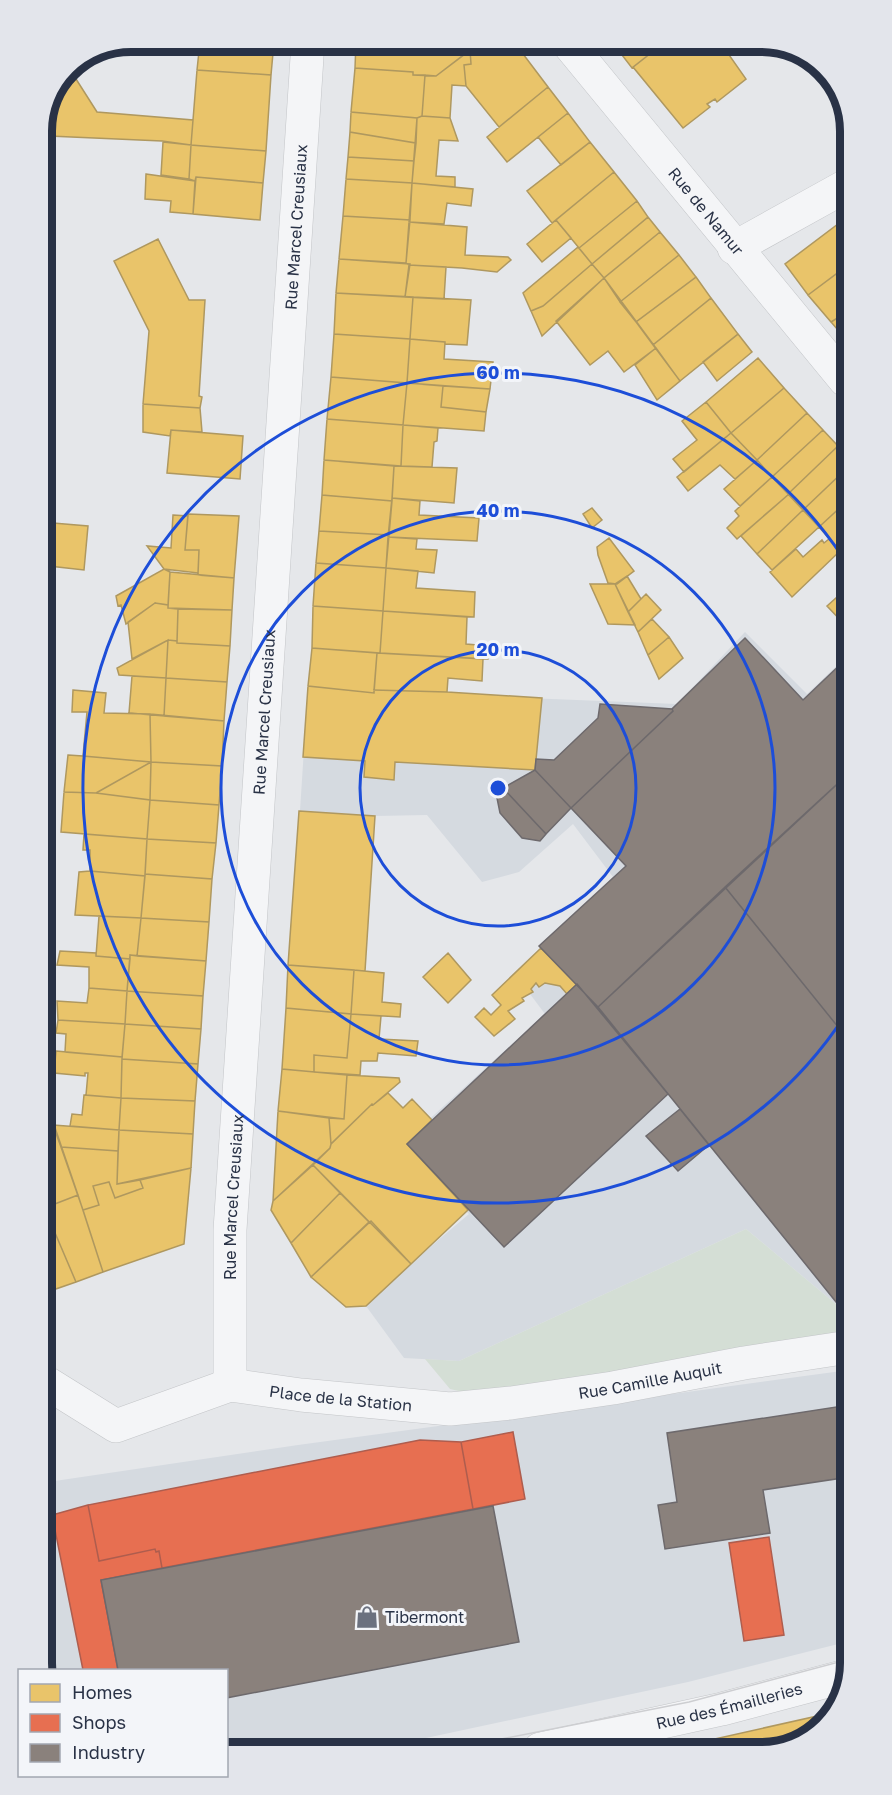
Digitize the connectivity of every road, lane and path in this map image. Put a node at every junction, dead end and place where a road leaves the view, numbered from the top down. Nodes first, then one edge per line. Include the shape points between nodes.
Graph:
1 (307, 52) edge
2 (576, 53) edge
3 (840, 189) edge
4 (734, 248) junction
5 (840, 375) edge
6 (840, 1348) edge
7 (230, 1385) junction
8 (52, 1386) edge
9 (450, 1409) joint
10 (838, 1678) edge
11 (572, 1742) edge

1 - 7 street, Rue Marcel Creusiaux via 230,1230
2 - 4 street, Rue de Namur
3 - 4 street
4 - 5 street, Rue de Namur
6 - 9 street, Rue Camille Auquit via 602,1390
7 - 8 street via 116,1426
7 - 9 street, Place de la Station
10 - 11 street, Rue des Émailleries

